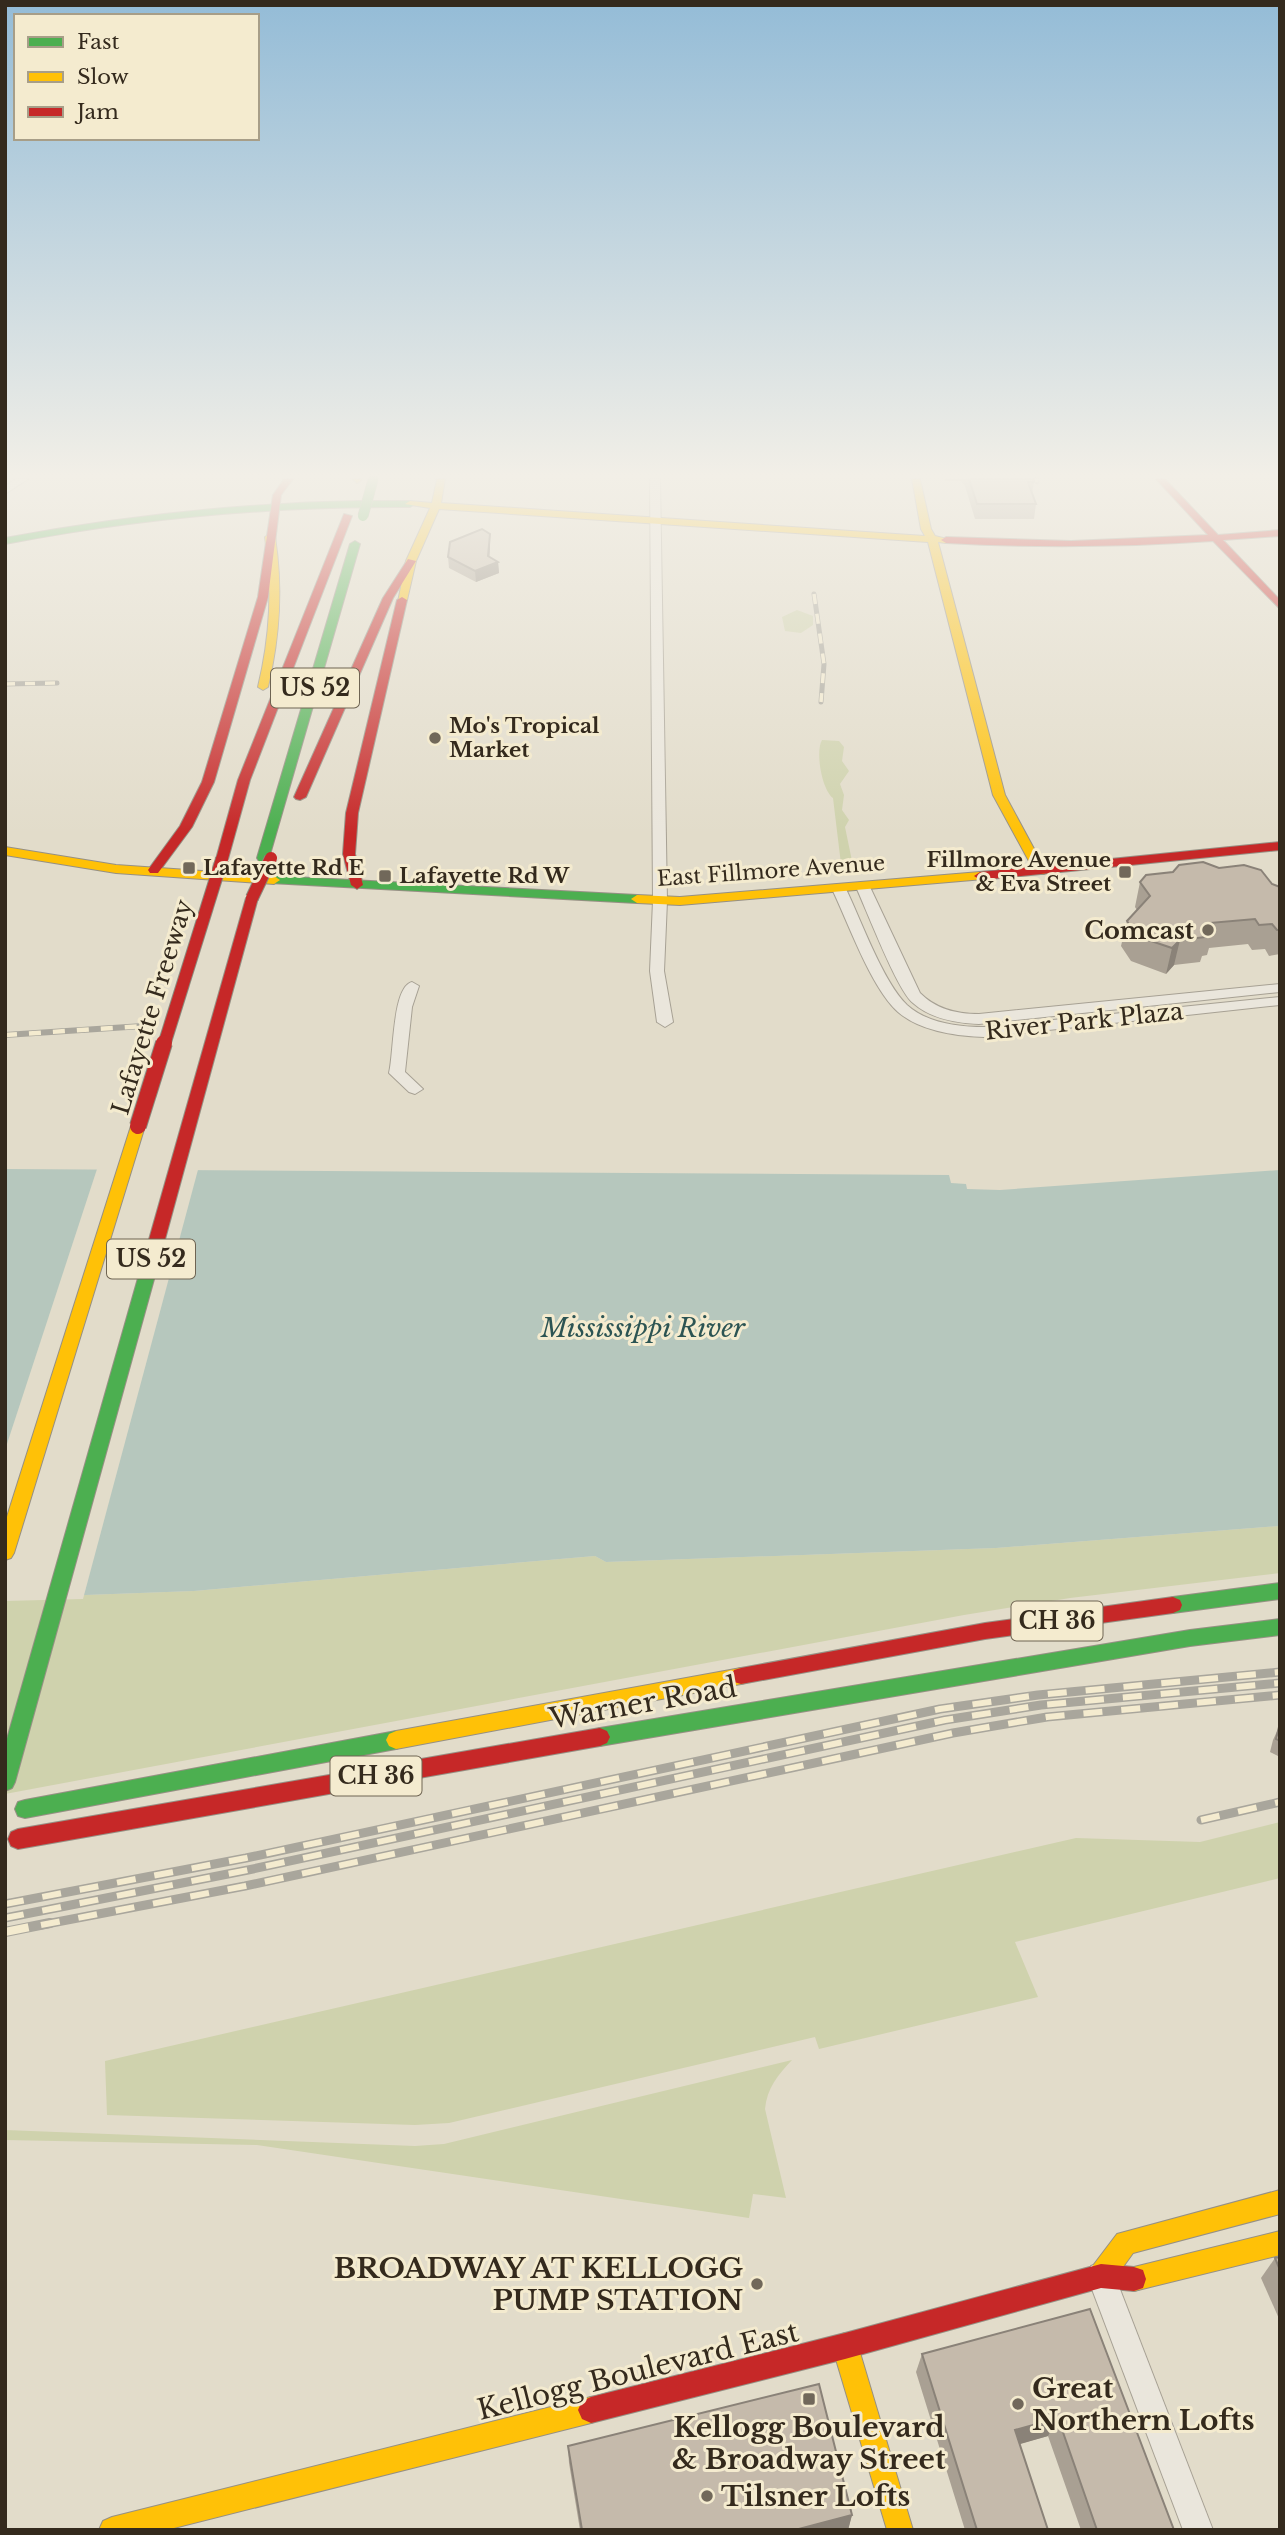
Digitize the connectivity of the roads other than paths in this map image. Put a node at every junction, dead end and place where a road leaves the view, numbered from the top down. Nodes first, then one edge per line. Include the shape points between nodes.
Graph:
1 (263, 597) edge
2 (278, 597) edge
3 (321, 597) edge
4 (335, 597) edge
5 (388, 597) edge
6 (403, 597) edge
7 (656, 597) edge
8 (946, 597) edge
9 (244, 780) junction
10 (5, 835) edge
11 (1280, 846) edge
12 (5, 851) edge
13 (267, 858) junction
14 (146, 869) junction
15 (1040, 871) junction
16 (358, 886) junction
17 (863, 887) junction
18 (839, 889) junction
19 (660, 901) junction
20 (412, 986) dead end
21 (1280, 988) edge
22 (1280, 1001) edge
23 (665, 1022) dead end
24 (415, 1090) dead end
25 (5, 1553) edge
26 (1280, 1591) edge
27 (1280, 1627) edge
28 (5, 1782) edge
29 (25, 1809) dead end
30 (18, 1839) dead end
31 (1280, 2202) edge
32 (1280, 2243) edge
33 (1101, 2276) junction
34 (845, 2346) junction
35 (112, 2530) edge
36 (900, 2530) edge
37 (1198, 2530) edge

1 - 14 main road via 208,782 186,827
2 - 9 main road via 277,624 248,737
3 - 9 main road, Lafayette Freeway / US 52
4 - 13 main road, Lafayette Freeway / US 52
5 - 13 main road
6 - 16 main road via 352,813 349,854
7 - 19 street
8 - 15 main road via 999,795
9 - 25 main road, Lafayette Freeway / US 52, bridge
10 - 14 main road, East Fillmore Avenue via 122,859
11 - 15 main road, East Fillmore Avenue
12 - 14 main road, East Fillmore Avenue via 79,865
13 - 28 main road, US 52, bridge via 252,898
14 - 16 main road, East Fillmore Avenue
15 - 17 main road, East Fillmore Avenue
16 - 19 main road, East Fillmore Avenue
17 - 18 main road, East Fillmore Avenue
17 - 21 street, River Park Plaza via 913,995 927,1007 953,1017 979,1019
18 - 19 main road, East Fillmore Avenue
18 - 22 street, River Park Plaza via 894,998 914,1016 946,1028 984,1032
19 - 23 street via 657,971
20 - 24 street via 403,1004 403,1051 397,1073
26 - 29 main road, Warner Road / CH 36 via 985,1631
27 - 30 main road, Warner Road / CH 36 via 861,1692
31 - 33 main road via 1126,2243
32 - 33 main road, Kellogg Boulevard East via 1139,2280
33 - 34 main road, Kellogg Boulevard East
33 - 37 street
34 - 35 main road, Kellogg Boulevard East
34 - 36 main road

